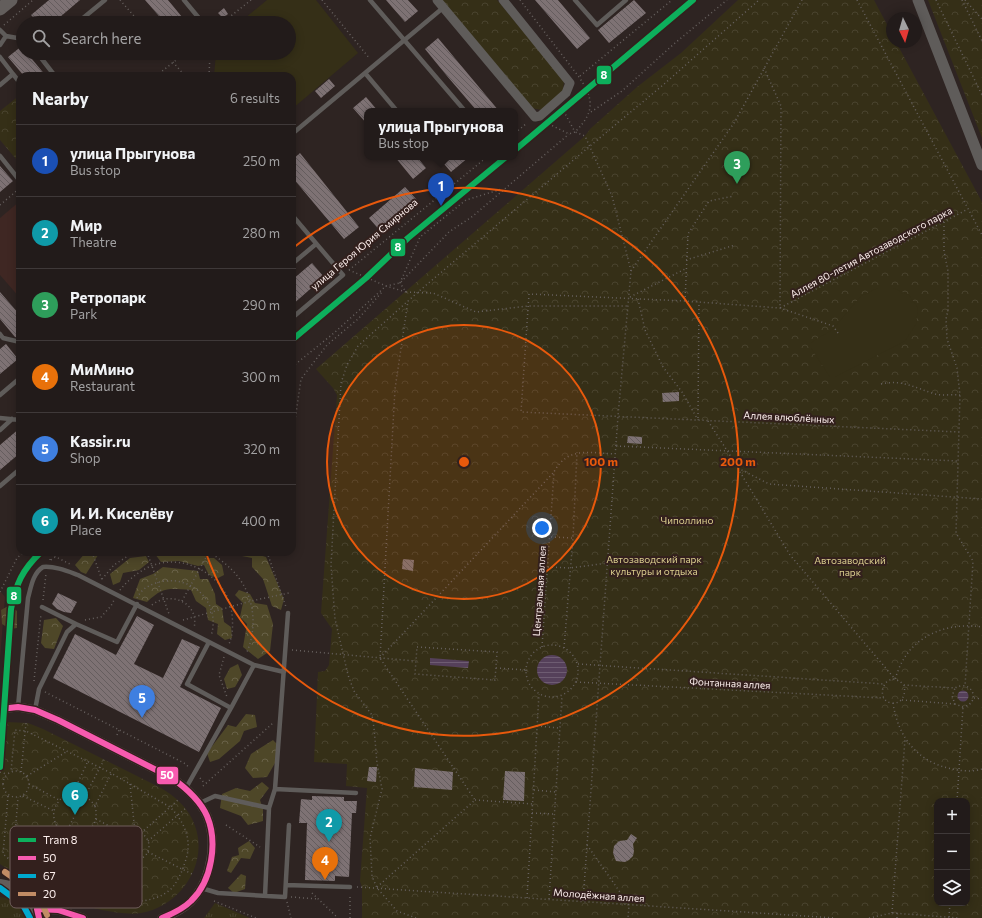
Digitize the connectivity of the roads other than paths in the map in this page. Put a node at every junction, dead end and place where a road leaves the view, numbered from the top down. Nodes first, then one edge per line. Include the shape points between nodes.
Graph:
1 (11, 0) edge
2 (105, 0) edge
3 (184, 0) edge
4 (370, 0) edge
5 (437, 0) edge
6 (503, 0) edge
7 (575, 0) edge
8 (626, 0) edge
9 (918, 0) edge
10 (444, 8) junction
11 (0, 9) edge
12 (86, 16) edge
13 (197, 16) edge
14 (0, 29) edge
15 (6, 36) junction
16 (16, 38) edge
17 (404, 40) junction
18 (0, 45) edge
19 (0, 57) edge
20 (43, 60) edge
21 (53, 72) edge
22 (365, 73) junction
23 (13, 74) junction
24 (16, 78) edge
25 (0, 85) edge
26 (394, 108) edge
27 (462, 108) edge
28 (296, 131) edge
29 (0, 156) edge
30 (982, 165) edge
31 (16, 176) edge
32 (296, 220) edge
33 (316, 244) junction
34 (296, 261) edge
35 (296, 315) edge
36 (0, 334) edge
37 (16, 341) edge
38 (16, 381) edge
39 (0, 395) edge
40 (0, 418) edge
41 (12, 419) junction
42 (16, 420) edge
43 (0, 430) edge
44 (16, 472) edge
45 (0, 486) edge
46 (135, 604) junction
47 (42, 607) road end
48 (288, 613) road end
49 (76, 624) junction
50 (209, 642) junction
51 (254, 665) junction
52 (284, 672) junction
53 (18, 708) junction
54 (231, 708) junction
55 (0, 709) edge
56 (35, 710) junction
57 (186, 788) junction
58 (275, 789) junction
59 (356, 793) dead end
60 (200, 803) junction
61 (269, 808) junction
62 (289, 825) dead end
63 (0, 878) edge
64 (286, 885) junction
65 (6, 887) edge
66 (350, 887) road end
67 (201, 888) junction
68 (265, 896) junction
69 (39, 916) edge
70 (171, 916) edge
71 (83, 918) edge
72 (162, 918) edge

1 - 11 main road
2 - 12 lane
3 - 13 lane
4 - 17 lane
5 - 10 street
6 - 10 street via 570,83 566,93 537,117
7 - 8 lane via 597,26
9 - 30 street
10 - 17 lane
14 - 15 lane
15 - 16 lane
15 - 18 lane
17 - 22 lane
17 - 27 lane
19 - 23 lane
20 - 21 lane
22 - 26 lane
22 - 28 lane
23 - 24 lane
23 - 25 lane
29 - 31 lane
32 - 33 lane
33 - 34 lane
33 - 35 lane, улица Героя Юрия Смирнова via 343,275
36 - 37 lane via 3,338
38 - 39 lane
40 - 41 lane
41 - 42 lane
41 - 43 lane
44 - 45 lane
46 - 49 lane via 117,642
46 - 50 lane
46 - 53 lane via 59,568 40,569 28,598
47 - 49 lane
48 - 52 lane
49 - 56 lane via 67,632 40,689
50 - 51 lane
50 - 54 lane via 187,684
51 - 52 lane
51 - 54 lane
52 - 58 lane
53 - 55 street
53 - 56 street
54 - 57 lane
56 - 57 street via 172,778
57 - 60 street
58 - 59 lane
58 - 61 lane
60 - 61 lane via 215,796
60 - 67 street via 208,820 212,840 209,868
61 - 68 lane
62 - 64 lane
63 - 65 main road
64 - 66 lane
64 - 68 lane via 285,897
67 - 68 lane via 218,893
67 - 70 street via 190,902
69 - 71 street via 58,910
70 - 72 street

